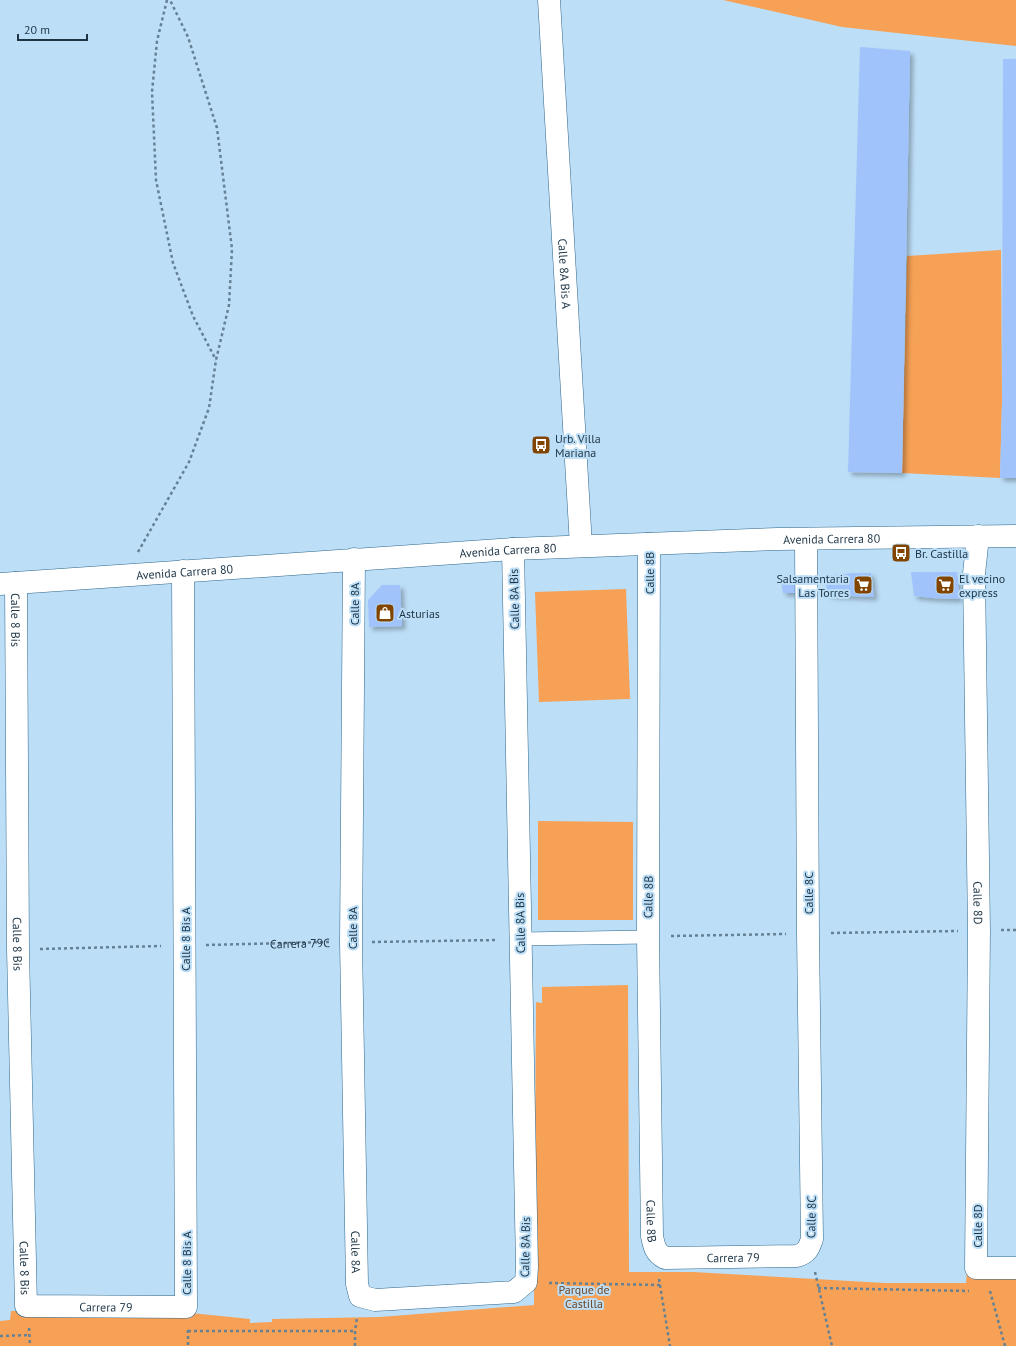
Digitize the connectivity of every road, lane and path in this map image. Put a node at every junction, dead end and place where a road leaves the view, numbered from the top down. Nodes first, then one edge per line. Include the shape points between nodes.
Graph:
1 (168, 0) edge
2 (549, 0) edge
3 (216, 360) junction
4 (978, 536) junction
5 (1016, 536) edge
6 (806, 539) junction
7 (649, 544) junction
8 (581, 546) junction
9 (513, 549) junction
10 (354, 560) junction
11 (183, 571) junction
12 (125, 575) junction
13 (8, 583) edge
14 (648, 937) junction
15 (520, 939) junction
16 (351, 942) junction
17 (185, 946) junction
18 (18, 949) junction
19 (810, 1247) junction
20 (655, 1251) junction
21 (976, 1268) junction
22 (1016, 1268) edge
23 (660, 1285) junction
24 (520, 1287) junction
25 (818, 1288) junction
26 (975, 1291) dead end
27 (982, 1291) dead end
28 (990, 1291) junction
29 (360, 1296) junction
30 (26, 1306) joint
31 (186, 1307) joint
32 (188, 1331) dead end
33 (355, 1331) junction
34 (30, 1335) dead end
35 (0, 1336) edge
36 (355, 1346) edge
37 (670, 1346) edge
38 (832, 1346) edge
39 (1005, 1346) edge

1 - 3 path via 188,37 217,128 232,249 229,305
1 - 3 path via 158,41 152,92 156,180 173,263 193,316
2 - 8 street, Calle 8A Bis A
3 - 12 path via 209,408 189,462
4 - 5 street, Avenida Carrera 80
4 - 6 street, Avenida Carrera 80
4 - 21 street, Calle 8D via 974,574 979,931
6 - 7 street, Avenida Carrera 80
6 - 19 street, Calle 8C via 812,1239
7 - 8 street, Avenida Carrera 80
7 - 14 street, Calle 8B
8 - 9 street, Avenida Carrera 80
9 - 10 street, Avenida Carrera 80
9 - 15 street, Calle 8A Bis
10 - 11 street, Avenida Carrera 80
10 - 16 street, Calle 8A
11 - 12 street, Avenida Carrera 80
11 - 17 street, Calle 8 Bis A
12 - 13 street, Avenida Carrera 80
13 - 18 street, Calle 8 Bis
14 - 15 lane
14 - 20 street, Calle 8B via 652,1236
15 - 16 path, Carrera 79C
15 - 24 street, Calle 8A Bis via 527,1267
16 - 17 path, Carrera 79C
16 - 29 street, Calle 8A via 357,1284
17 - 18 path, Carrera 79C
17 - 31 street, Calle 8 Bis A
18 - 30 street, Calle 8 Bis
19 - 20 street, Carrera 79 via 805,1253 797,1256 665,1258
19 - 25 path
20 - 23 path
21 - 22 street
21 - 28 path
23 - 24 path
23 - 37 path
24 - 29 street via 375,1300
25 - 26 path
25 - 38 path
27 - 28 path
28 - 39 path
29 - 33 path
30 - 31 street, Carrera 79
32 - 33 path
33 - 36 path
34 - 35 path

